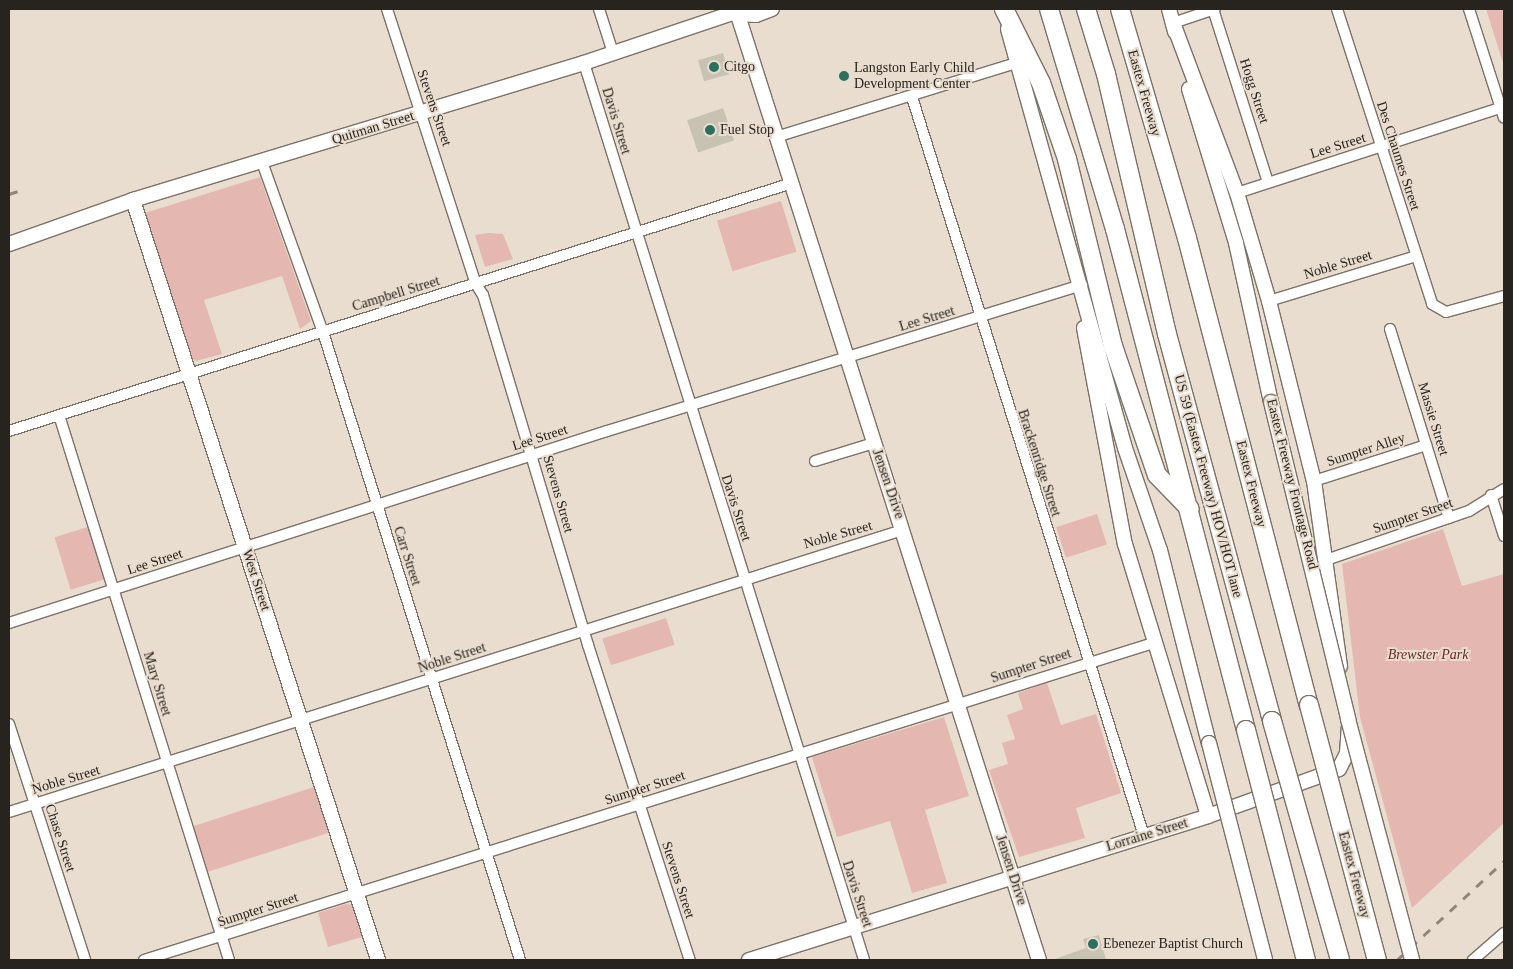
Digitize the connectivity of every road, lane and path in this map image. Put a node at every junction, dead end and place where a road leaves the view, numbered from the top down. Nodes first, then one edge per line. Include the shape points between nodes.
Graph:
1 (387, 9) edge
2 (599, 9) edge
3 (772, 9) edge
4 (1003, 9) edge
5 (1049, 9) edge
6 (1086, 9) edge
7 (1120, 9) edge
8 (1169, 9) edge
9 (1214, 9) edge
10 (1338, 9) edge
11 (1469, 9) edge
12 (739, 10) edge
13 (1173, 23) junction
14 (613, 53) junction
15 (584, 63) junction
16 (1017, 63) junction
17 (912, 97) junction
18 (1503, 111) edge
19 (421, 113) junction
20 (779, 136) junction
21 (1380, 147) junction
22 (262, 162) junction
23 (1268, 182) junction
24 (792, 184) junction
25 (1237, 193) junction
26 (133, 200) junction
27 (636, 233) junction
28 (9, 244) edge
29 (1416, 256) junction
30 (476, 284) junction
31 (1082, 285) junction
32 (1504, 296) edge
33 (1269, 301) junction
34 (978, 317) junction
35 (1390, 328) dead end
36 (323, 332) junction
37 (846, 357) junction
38 (191, 374) junction
39 (690, 406) junction
40 (59, 415) junction
41 (9, 431) edge
42 (874, 443) junction
43 (1426, 445) junction
44 (533, 456) junction
45 (814, 461) dead end
46 (1314, 481) junction
47 (1504, 489) edge
48 (1491, 495) junction
49 (377, 506) junction
50 (1191, 510) junction
51 (1449, 518) junction
52 (903, 530) junction
53 (1504, 536) edge
54 (246, 548) junction
55 (1326, 560) junction
56 (744, 580) junction
57 (113, 590) junction
58 (9, 623) edge
59 (584, 631) junction
60 (1153, 642) junction
61 (1089, 662) junction
62 (432, 679) junction
63 (956, 704) junction
64 (301, 720) junction
65 (9, 724) edge
66 (798, 754) junction
67 (167, 762) junction
68 (34, 804) junction
69 (639, 804) junction
70 (9, 812) edge
71 (1208, 816) junction
72 (1144, 836) junction
73 (486, 853) junction
74 (1014, 877) junction
75 (357, 893) junction
76 (853, 928) junction
77 (1504, 933) edge
78 (221, 936) junction
79 (85, 960) edge
80 (144, 960) edge
81 (229, 960) edge
82 (378, 960) edge
83 (520, 960) edge
84 (690, 960) edge
85 (749, 960) edge
86 (864, 960) edge
87 (1039, 960) edge
88 (1264, 960) edge
89 (1306, 960) edge
90 (1340, 960) edge
91 (1377, 960) edge
92 (1412, 960) edge
93 (1473, 960) edge

1 - 19 street, Stevens Street
2 - 14 street
3 - 12 main road, Quitman Street via 756,15
4 - 16 main road
4 - 50 highway via 1041,83 1067,159 1114,346 1157,476
5 - 50 highway via 1115,229
6 - 90 highway, US 59 (Eastex Freeway) HOV/HOT lane, bridge via 1106,74 1167,334
7 - 91 highway, Eastex Freeway, bridge via 1187,238
8 - 13 main road, Eastex Freeway Frontage Road
9 - 13 street
9 - 23 street, Hogg Street
10 - 21 street, Des Chaumes Street
11 - 18 street
12 - 14 main road, Quitman Street
12 - 20 main road, Jensen Drive
13 - 25 main road, Lorraine Street
13 - 92 main road, Eastex Freeway Frontage Road, bridge via 1236,243 1348,719
14 - 15 main road, Quitman Street
15 - 19 main road, Quitman Street
15 - 27 street, Davis Street
16 - 17 street
16 - 31 main road
17 - 20 street
17 - 34 street, Brackenridge Street
18 - 21 street, Lee Street
19 - 22 main road, Quitman Street
19 - 30 street, Stevens Street
20 - 24 main road, Jensen Drive
21 - 23 street, Lee Street
21 - 29 street, Des Chaumes Street
22 - 26 main road, Quitman Street
22 - 36 street, Carr Street
23 - 25 street, Lee Street
24 - 27 street, Campbell Street
24 - 37 main road, Jensen Drive
25 - 33 main road, Lorraine Street
26 - 28 main road, Quitman Street
26 - 38 main road, West Street
27 - 30 street, Campbell Street
27 - 39 street, Davis Street
29 - 32 street, Des Chaumes Street via 1428,296 1438,309 1455,310
29 - 33 street, Noble Street
30 - 36 street, Campbell Street
30 - 44 street, Stevens Street via 484,295
31 - 34 street, Lee Street
31 - 60 main road via 1080,306 1115,494
31 - 88 main road, bridge via 1125,448 1160,550
33 - 46 main road, Lorraine Street
34 - 37 street, Lee Street
34 - 61 street, Brackenridge Street
35 - 43 street, Massie Street
36 - 38 street, Campbell Street
36 - 49 street, Carr Street
37 - 39 street, Lee Street
37 - 42 main road, Jensen Drive
38 - 40 street, Campbell Street
38 - 54 main road, West Street
39 - 44 street, Lee Street
39 - 56 street, Davis Street
40 - 41 street, Campbell Street
40 - 57 street, Mary Street
42 - 45 street
42 - 52 main road, Jensen Drive
43 - 46 street, Sumpter Alley
43 - 51 street, Massie Street
44 - 49 street, Lee Street
44 - 59 street, Stevens Street
46 - 55 main road, Lorraine Street
47 - 48 street, Sumpter Street
48 - 51 street, Sumpter Street via 1469,511
48 - 53 street
49 - 54 street, Lee Street
49 - 62 street, Carr Street
50 - 89 highway, bridge
51 - 55 street, Sumpter Street
52 - 56 street, Noble Street
52 - 63 main road, Jensen Drive
54 - 57 street, Lee Street
54 - 64 main road, West Street
55 - 71 main road, Lorraine Street via 1349,730 1343,763 1339,769
56 - 59 street, Noble Street
56 - 66 street, Davis Street
57 - 58 street, Lee Street
57 - 67 street, Mary Street
59 - 62 street, Noble Street
59 - 69 street, Stevens Street
60 - 61 street, Sumpter Street
60 - 71 main road
61 - 63 street, Sumpter Street
61 - 72 street, Brackenridge Street
62 - 64 street, Noble Street
62 - 73 street, Carr Street
63 - 66 street, Sumpter Street
63 - 74 main road, Jensen Drive
64 - 67 street, Noble Street
64 - 75 main road, West Street
65 - 68 street, Chase Street
66 - 69 street, Sumpter Street
66 - 76 street, Davis Street
67 - 68 street, Noble Street
67 - 78 street, Mary Street
68 - 70 street, Noble Street
68 - 79 street, Chase Street
69 - 73 street, Sumpter Street
69 - 84 street, Stevens Street
71 - 72 main road, Lorraine Street
72 - 74 main road, Lorraine Street
73 - 75 street, Sumpter Street
73 - 83 street, Carr Street
74 - 76 main road, Lorraine Street
74 - 87 main road, Jensen Drive
75 - 78 street, Sumpter Street
75 - 82 main road, West Street
76 - 85 main road, Lorraine Street
76 - 86 street, Davis Street
77 - 93 street
78 - 80 street, Sumpter Street
78 - 81 street, Mary Street

